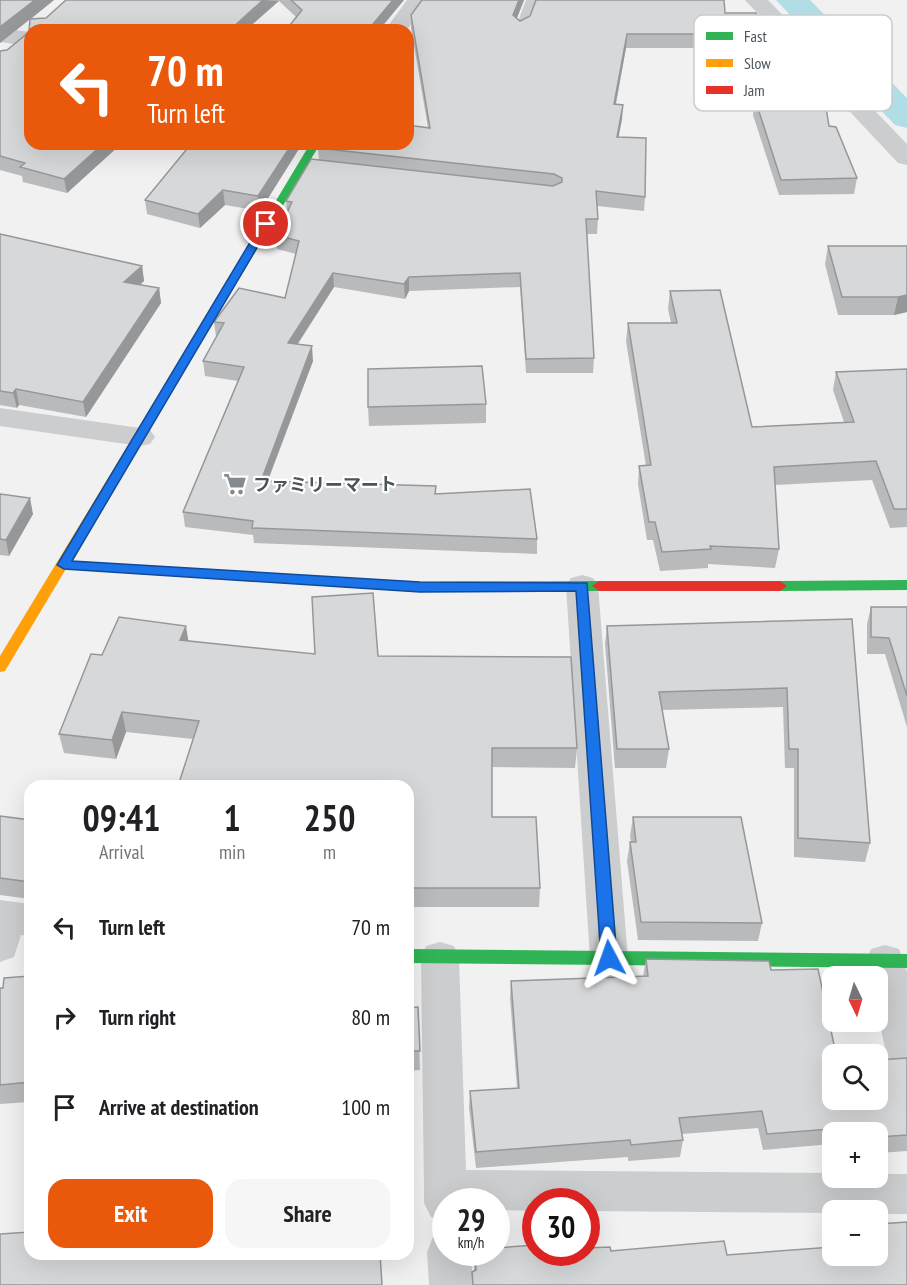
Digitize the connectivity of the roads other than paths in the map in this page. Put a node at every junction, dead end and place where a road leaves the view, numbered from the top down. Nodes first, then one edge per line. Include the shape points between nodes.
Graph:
1 (418, 0) edge
2 (532, 0) edge
3 (756, 0) edge
4 (770, 15) edge
5 (400, 24) edge
6 (521, 29) edge
7 (24, 33) edge
8 (0, 34) edge
9 (24, 39) edge
10 (0, 57) edge
11 (862, 111) edge
12 (311, 150) edge
13 (907, 158) edge
14 (300, 166) junction
15 (323, 168) edge
16 (0, 417) edge
17 (140, 437) junction
18 (64, 565) junction
19 (907, 585) edge
20 (582, 586) junction
21 (0, 667) edge
22 (424, 957) edge
23 (609, 958) junction
24 (896, 961) edge
25 (907, 1054) edge
26 (444, 1188) edge
27 (907, 1194) edge
28 (510, 1196) edge
29 (450, 1266) edge
30 (451, 1285) edge

1 - 5 street
2 - 6 lane
3 - 4 street
7 - 8 street
9 - 10 street
11 - 13 street
12 - 14 street
14 - 15 lane
14 - 17 street
16 - 17 street
17 - 18 street
18 - 20 street via 420,587
18 - 21 street
19 - 20 street
20 - 23 street
22 - 23 street
22 - 26 street
23 - 24 street
24 - 25 street
27 - 28 street
29 - 30 street

